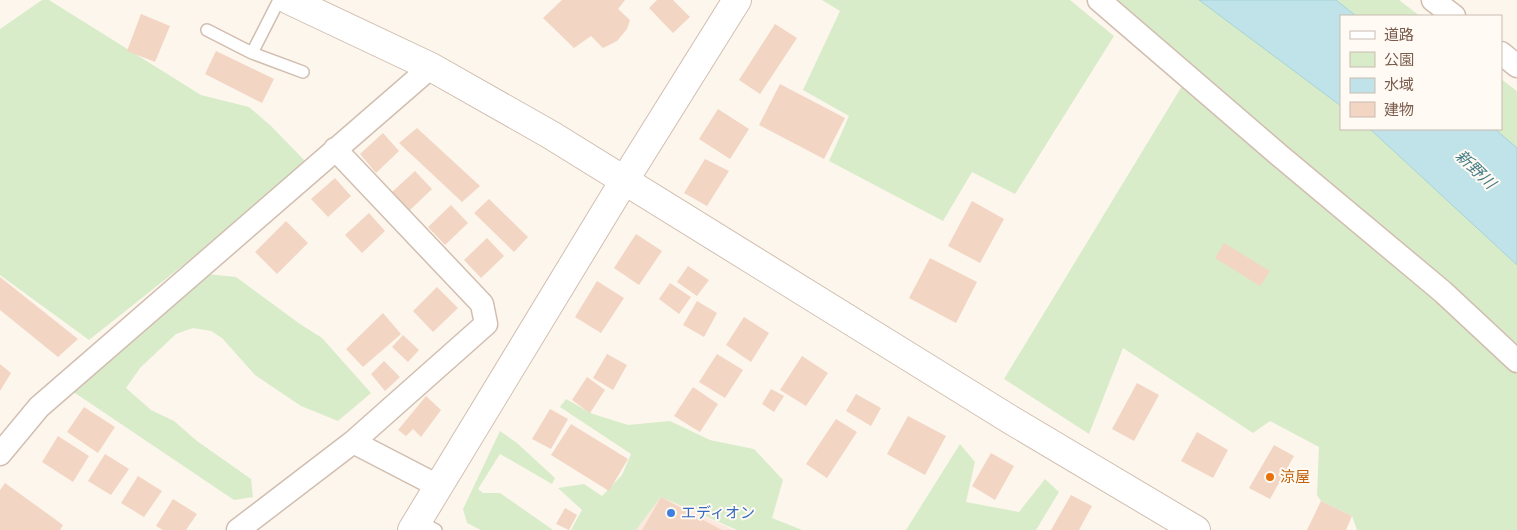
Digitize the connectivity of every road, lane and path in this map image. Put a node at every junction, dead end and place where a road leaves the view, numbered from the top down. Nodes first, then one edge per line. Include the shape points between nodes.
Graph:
1 (279, 0) edge
2 (289, 0) edge
3 (737, 0) edge
4 (1098, 0) edge
5 (1433, 0) edge
6 (1453, 15) edge
7 (207, 30) dead end
8 (252, 53) junction
9 (1502, 54) edge
10 (1517, 66) edge
11 (431, 67) junction
12 (303, 72) dead end
13 (335, 149) junction
14 (624, 181) junction
15 (1517, 361) edge
16 (352, 442) junction
17 (0, 454) edge
18 (438, 486) junction
19 (422, 527) edge
20 (238, 530) edge
21 (1196, 530) edge

1 - 8 lane
2 - 11 street
3 - 14 street
4 - 15 street via 1442,292
5 - 6 street
7 - 8 lane
8 - 12 lane
9 - 10 street
11 - 13 street
11 - 14 street
13 - 16 street via 482,304 486,324
13 - 17 street via 39,407
14 - 18 street
14 - 21 street
16 - 18 street
16 - 20 street
18 - 19 street

